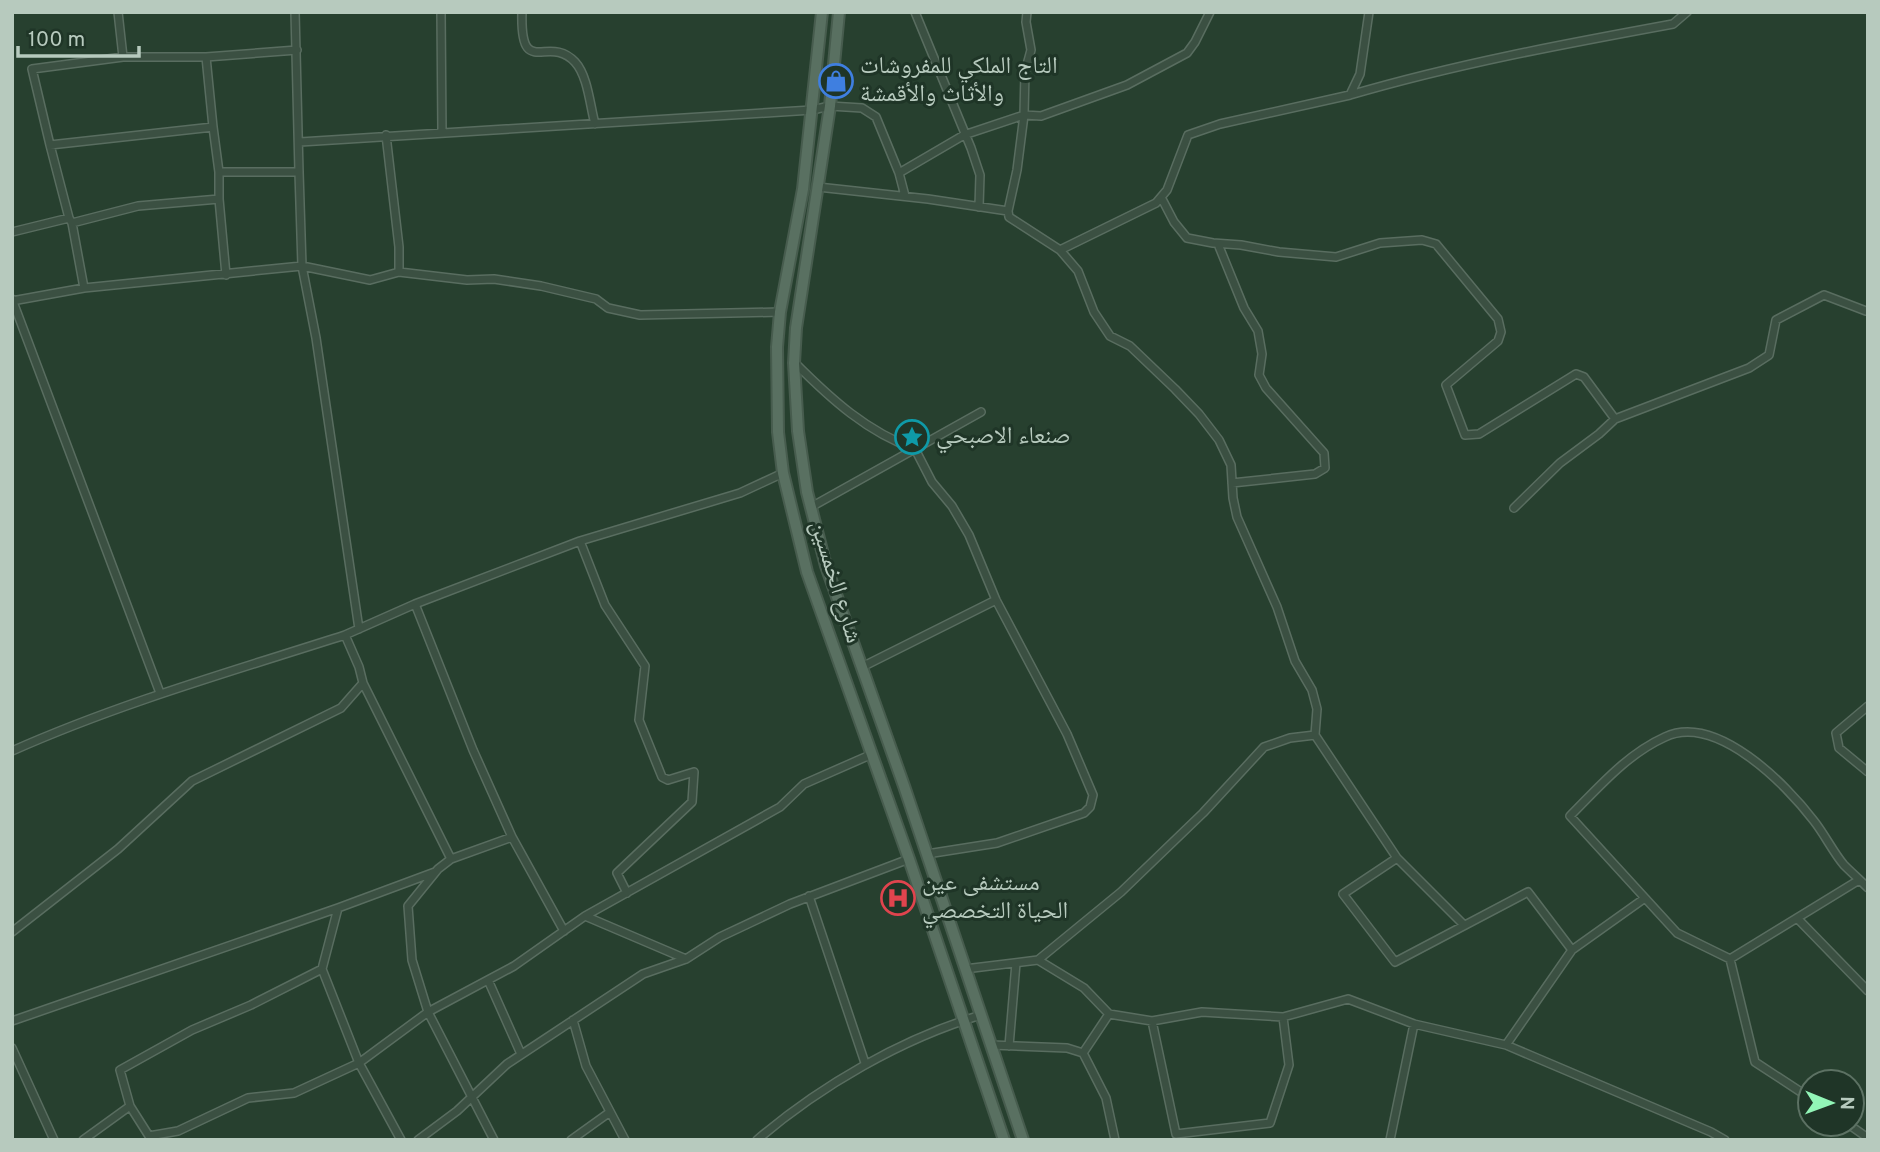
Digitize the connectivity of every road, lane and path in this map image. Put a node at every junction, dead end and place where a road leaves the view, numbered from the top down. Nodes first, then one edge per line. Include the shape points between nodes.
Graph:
1 (118, 12) edge
2 (295, 12) edge
3 (441, 12) edge
4 (522, 12) edge
5 (822, 12) edge
6 (839, 12) edge
7 (915, 12) edge
8 (1027, 12) edge
9 (1210, 12) edge
10 (1369, 12) edge
11 (1687, 12) edge
12 (297, 50) junction
13 (123, 57) junction
14 (206, 57) junction
15 (1350, 95) junction
16 (830, 106) junction
17 (812, 110) junction
18 (1024, 116) junction
19 (595, 124) junction
20 (213, 127) junction
21 (442, 132) junction
22 (386, 135) junction
23 (964, 135) junction
24 (300, 142) junction
25 (50, 145) junction
26 (219, 172) junction
27 (299, 172) junction
28 (899, 173) junction
29 (818, 187) junction
30 (905, 196) junction
31 (1161, 197) junction
32 (219, 199) junction
33 (979, 207) junction
34 (1008, 211) junction
35 (71, 220) junction
36 (12, 232) edge
37 (1218, 244) junction
38 (1060, 250) junction
39 (302, 267) junction
40 (399, 272) junction
41 (226, 275) junction
42 (84, 288) junction
43 (12, 301) edge
44 (1867, 302) edge
45 (780, 312) junction
46 (1867, 313) edge
47 (794, 363) junction
48 (981, 412) dead end
49 (1615, 419) junction
50 (797, 431) junction
51 (778, 432) junction
52 (915, 449) junction
53 (783, 473) junction
54 (1232, 483) junction
55 (811, 507) junction
56 (1514, 508) dead end
57 (580, 541) junction
58 (996, 600) junction
59 (415, 604) junction
60 (359, 629) junction
61 (345, 635) junction
62 (862, 667) junction
63 (363, 683) junction
64 (160, 694) junction
65 (1868, 706) edge
66 (1315, 735) junction
67 (12, 751) edge
68 (870, 755) junction
69 (1868, 772) edge
70 (904, 786) junction
71 (886, 794) junction
72 (512, 837) junction
73 (927, 854) junction
74 (1397, 858) junction
75 (451, 859) junction
76 (909, 859) junction
77 (435, 871) junction
78 (1859, 880) junction
79 (1868, 888) edge
80 (627, 893) junction
81 (810, 896) junction
82 (1645, 898) junction
83 (338, 908) junction
84 (585, 916) junction
85 (1797, 918) junction
86 (1464, 925) junction
87 (564, 931) junction
88 (12, 932) edge
89 (1572, 950) junction
90 (686, 959) junction
91 (1730, 959) junction
92 (1038, 960) junction
93 (1016, 963) junction
94 (322, 969) junction
95 (965, 969) junction
96 (488, 980) junction
97 (1868, 991) edge
98 (428, 1012) junction
99 (1109, 1014) junction
100 (981, 1015) junction
101 (1283, 1017) junction
102 (573, 1020) junction
103 (962, 1020) junction
104 (12, 1021) edge
105 (1152, 1021) junction
106 (1413, 1024) junction
107 (991, 1045) junction
108 (1506, 1045) junction
109 (1009, 1046) junction
110 (12, 1048) edge
111 (1083, 1053) junction
112 (521, 1054) junction
113 (359, 1063) junction
114 (865, 1063) junction
115 (1796, 1089) edge
116 (472, 1098) junction
117 (130, 1106) junction
118 (610, 1112) junction
119 (1711, 1132) junction
120 (1177, 1137) edge
121 (54, 1140) edge
122 (83, 1140) edge
123 (401, 1140) edge
124 (418, 1140) edge
125 (494, 1140) edge
126 (571, 1140) edge
127 (625, 1140) edge
128 (757, 1140) edge
129 (1004, 1140) edge
130 (1023, 1140) edge
131 (1115, 1140) edge
132 (1390, 1140) edge
133 (1706, 1140) edge
134 (1725, 1140) edge

1 - 13 street
2 - 12 street
3 - 21 street
4 - 19 street via 522,35 529,50 562,53 581,69
5 - 17 main road, شارع الخمسين
6 - 16 main road, شارع الخمسين
7 - 23 street
8 - 18 street via 1031,50 1024,72
9 - 18 street via 1195,42 1172,62 1084,101 1041,116
10 - 15 street via 1360,74
11 - 15 street via 1673,24 1501,56
12 - 14 street
12 - 24 street
13 - 14 street
13 - 25 street via 32,69
14 - 20 street
15 - 31 street via 1188,135
16 - 17 street
16 - 28 street via 862,108 876,117
16 - 29 main road, شارع الخمسين
17 - 19 street
17 - 45 main road, شارع الخمسين
18 - 23 street
18 - 34 street
19 - 21 street
20 - 25 street
20 - 26 street
21 - 22 street
22 - 24 street
22 - 40 street
23 - 28 street
23 - 33 street via 980,176
24 - 27 street
25 - 35 street
26 - 27 street
26 - 32 street
27 - 39 street
28 - 30 street
29 - 30 street
29 - 47 main road, شارع الخمسين
30 - 33 street
31 - 37 street via 1187,238
31 - 38 street
32 - 35 street via 138,206
32 - 41 street
33 - 34 street
34 - 38 street via 1009,217
35 - 36 street
35 - 42 street
37 - 49 street via 1336,257 1380,243 1422,240 1436,244 1498,319 1501,332 1498,341 1446,385 1465,435 1479,434 1576,374 1584,377
37 - 54 street via 1244,309 1258,331 1259,375 1324,453 1325,468 1315,474
38 - 54 street via 1078,271 1094,312 1110,336 1130,346 1219,440 1231,465
39 - 40 street via 370,280
39 - 41 street
39 - 60 street
40 - 45 street via 541,286 640,315
41 - 42 street
42 - 43 street
43 - 64 street
44 - 46 street
45 - 51 main road, شارع الخمسين
46 - 49 street via 1824,295 1776,320 1769,355 1749,368
47 - 50 main road, شارع الخمسين
47 - 52 street via 859,421
48 - 52 street
49 - 56 street
50 - 51 main road
50 - 55 main road, شارع الخمسين
51 - 53 main road, شارع الخمسين
52 - 55 street
52 - 58 street via 969,535
53 - 57 street via 740,493
53 - 68 main road, شارع الخمسين via 807,572
54 - 66 street via 1237,517 1277,607 1295,662 1312,690 1317,709
55 - 62 main road, شارع الخمسين
57 - 59 street
57 - 80 street via 605,605 645,666 639,720 662,777 668,780 694,772 691,802 617,873
58 - 62 street
58 - 73 street via 1067,734 1093,795 1090,807 997,843
59 - 60 street
59 - 72 street
60 - 61 street
61 - 63 street
61 - 64 street
62 - 70 main road, شارع الخمسين
63 - 75 street
63 - 88 street via 341,708 192,781 118,849
64 - 67 street
65 - 69 street via 1836,733 1839,748
66 - 74 street
66 - 92 street via 1264,747 1121,892
68 - 71 main road, شارع الخمسين
68 - 80 street via 803,784 780,807
70 - 71 main road
70 - 73 main road, شارع الخمسين
71 - 76 main road, شارع الخمسين
72 - 75 street
72 - 87 street
73 - 95 main road, شارع الخمسين
74 - 86 street
74 - 86 street via 1343,894 1395,962
75 - 77 street
76 - 81 street
76 - 103 main road, شارع الخمسين
77 - 83 street
77 - 98 street via 408,905 412,960
78 - 79 street
78 - 82 street via 1773,775 1723,740 1688,731 1666,736 1640,751 1570,816
78 - 85 street
80 - 84 street
81 - 90 street via 720,937
81 - 114 street
82 - 89 street
82 - 91 street via 1677,933
83 - 94 street
83 - 104 street
84 - 87 street
84 - 90 street
85 - 91 street
85 - 97 street
86 - 89 street via 1528,892
87 - 96 street
89 - 108 street
90 - 102 street via 643,974
91 - 115 street via 1755,1062
92 - 93 street
92 - 99 street via 1084,988
93 - 95 street
93 - 109 street
94 - 113 street
94 - 117 street via 192,1030 120,1070
95 - 100 main road, شارع الخمسين
96 - 98 street
96 - 112 street
98 - 113 street
98 - 116 street
99 - 105 street
99 - 111 street
100 - 103 street
100 - 107 main road, شارع الخمسين
101 - 105 street via 1202,1012
101 - 106 street via 1348,999
101 - 120 street via 1289,1065 1270,1124
102 - 112 street
102 - 118 street via 586,1066
103 - 114 street
103 - 129 main road, شارع الخمسين
105 - 120 street
106 - 108 street
106 - 132 street
107 - 109 street
107 - 130 main road, شارع الخمسين
108 - 119 street
109 - 111 street via 1068,1048
110 - 121 street
111 - 131 street via 1105,1098
112 - 116 street
113 - 117 street via 294,1093 248,1098 178,1131 149,1136
113 - 123 street
114 - 128 street
116 - 124 street
116 - 125 street
117 - 122 street
118 - 126 street
118 - 127 street
119 - 133 street
119 - 134 street

